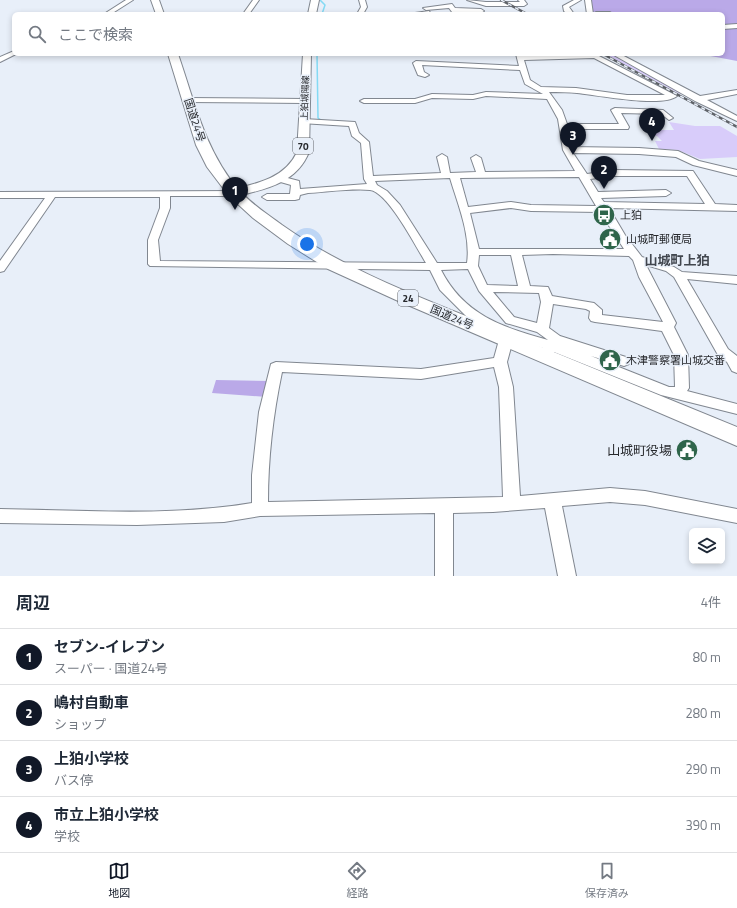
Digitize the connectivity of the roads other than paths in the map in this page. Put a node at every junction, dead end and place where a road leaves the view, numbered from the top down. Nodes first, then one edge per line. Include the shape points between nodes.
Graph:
1 (130, 0) edge
2 (155, 0) edge
3 (256, 0) edge
4 (315, 0) edge
5 (362, 0) edge
6 (470, 0) edge
7 (521, 0) edge
8 (578, 0) edge
9 (588, 0) edge
10 (428, 6) edge
11 (485, 10) edge
12 (110, 12) edge
13 (159, 12) edge
14 (247, 12) edge
15 (312, 12) edge
16 (361, 12) edge
17 (415, 12) edge
18 (568, 12) edge
19 (589, 12) edge
20 (737, 26) edge
21 (725, 27) edge
22 (12, 53) edge
23 (12, 53) edge
24 (0, 56) edge
25 (174, 56) edge
26 (307, 56) edge
27 (619, 56) edge
28 (0, 60) edge
29 (522, 64) edge
30 (425, 75) dead end
31 (541, 89) junction
32 (737, 92) edge
33 (549, 97) junction
34 (698, 99) junction
35 (188, 100) junction
36 (304, 101) junction
37 (364, 101) dead end
38 (669, 118) dead end
39 (737, 119) edge
40 (304, 121) junction
41 (563, 126) junction
42 (567, 150) junction
43 (442, 157) dead end
44 (476, 158) dead end
45 (652, 172) junction
46 (737, 173) edge
47 (450, 175) junction
48 (481, 175) junction
49 (583, 175) junction
50 (280, 179) junction
51 (371, 183) junction
52 (234, 193) junction
53 (295, 193) junction
54 (666, 193) junction
55 (0, 195) edge
56 (52, 195) junction
57 (166, 195) junction
58 (595, 195) junction
59 (267, 197) dead end
60 (676, 206) junction
61 (602, 207) junction
62 (712, 207) junction
63 (737, 208) edge
64 (465, 210) junction
65 (474, 252) junction
66 (516, 252) junction
67 (635, 256) junction
68 (334, 265) junction
69 (434, 266) junction
70 (472, 266) junction
71 (0, 269) edge
72 (679, 275) junction
73 (737, 280) edge
74 (483, 288) junction
75 (524, 289) junction
76 (547, 299) junction
77 (666, 327) junction
78 (542, 329) junction
79 (506, 340) junction
80 (550, 347) junction
81 (624, 361) dead end
82 (500, 362) junction
83 (735, 362) edge
84 (677, 394) junction
85 (737, 409) edge
86 (737, 437) edge
87 (552, 500) junction
88 (512, 502) junction
89 (444, 505) junction
90 (260, 509) junction
91 (0, 516) edge
92 (737, 516) edge
93 (444, 576) edge
94 (567, 576) edge

1 - 12 street
2 - 13 highway
3 - 14 street
4 - 15 main road
5 - 16 street via 364,7
6 - 11 street
7 - 11 street via 524,4
8 - 18 street via 566,6
9 - 19 street
10 - 11 street via 452,6 452,10
10 - 17 street
20 - 21 street
22 - 24 street
23 - 28 street
25 - 35 highway, 国道24号 / 24
26 - 36 main road, 上狛城陽線 / 70
27 - 34 street
29 - 30 street via 485,71 478,66 417,63 421,73
29 - 31 street via 528,83
29 - 31 street via 596,56 672,96 653,98
31 - 33 street
32 - 34 street
33 - 37 street via 486,94 473,97 432,96 415,101
33 - 41 street
34 - 39 street
35 - 36 street
35 - 52 highway, 国道24号 / 24 via 203,145 214,167
36 - 40 main road, 上狛城陽線 / 70
38 - 41 street via 663,112 615,110 625,127
40 - 50 main road, 上狛城陽線 / 70 via 301,162
40 - 51 street via 352,124 355,134 365,142
41 - 42 street
42 - 46 street via 678,154 696,162
42 - 49 street
43 - 47 street
44 - 48 street
45 - 49 street
45 - 54 street
45 - 62 street via 690,173
47 - 48 street
47 - 51 street via 404,176
47 - 64 street
48 - 49 street
49 - 58 street
50 - 52 main road, 上狛城陽線 / 70
50 - 53 street via 296,183
51 - 53 street
51 - 69 street via 396,207
52 - 57 street
52 - 68 highway, 国道24号 / 24 via 258,215 294,241
53 - 59 street via 295,197
54 - 58 street
54 - 60 street
55 - 56 street
56 - 57 street
56 - 71 street
57 - 68 street via 165,208 155,232 154,264
58 - 61 street
60 - 61 street
60 - 62 street
61 - 64 street via 531,208 511,205
61 - 67 street
62 - 63 street
64 - 65 street
65 - 66 street
65 - 70 street
66 - 67 street
66 - 75 street
67 - 72 street
67 - 77 street via 670,323
68 - 69 street via 385,268
68 - 79 highway, 国道24号 / 24
69 - 70 street
69 - 80 street via 444,287 473,316 509,333
70 - 74 street
72 - 73 street
72 - 83 street via 723,352
74 - 75 street
74 - 78 street via 510,320
75 - 76 street via 544,290
76 - 77 street via 590,306 596,310 595,318
76 - 78 street
77 - 84 street via 681,355 682,388
78 - 80 street
79 - 80 highway, 国道24号 / 24
79 - 82 street
80 - 81 street via 586,350
80 - 84 street
80 - 86 highway, 国道24号 / 24
82 - 88 street via 506,387
82 - 90 street via 421,374 276,368 266,412 260,475
84 - 85 street
87 - 88 street
87 - 92 street via 610,495 646,498
87 - 94 street
88 - 89 street via 493,505
89 - 90 street
89 - 93 street
90 - 91 street via 224,515 137,518

